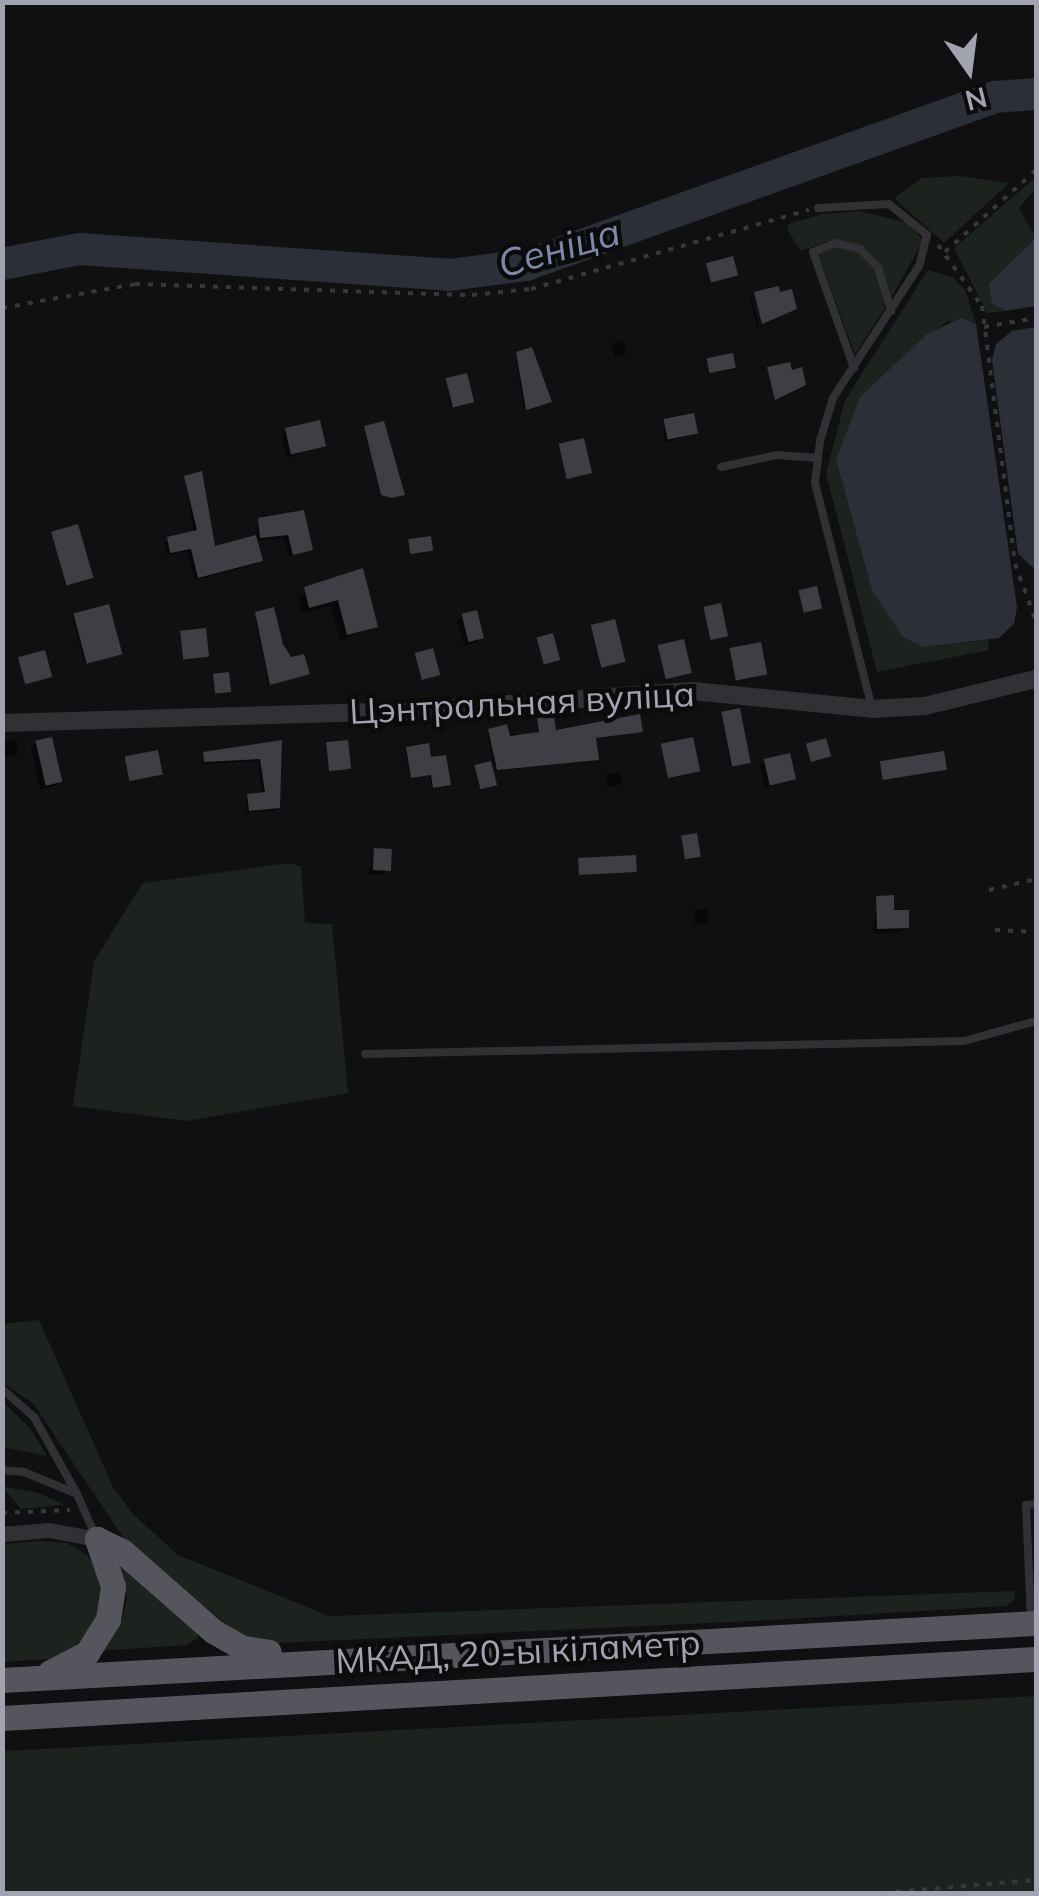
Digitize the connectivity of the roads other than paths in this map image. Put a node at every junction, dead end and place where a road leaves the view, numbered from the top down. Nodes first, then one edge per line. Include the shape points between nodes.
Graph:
1 (818, 208) road end
2 (891, 312) junction
3 (854, 368) junction
4 (818, 458) junction
5 (721, 467) dead end
6 (1036, 679) edge
7 (872, 709) junction
8 (2, 723) edge
9 (1036, 1021) edge
10 (365, 1054) dead end
11 (2, 1390) edge
12 (2, 1470) edge
13 (77, 1494) junction
14 (1036, 1504) edge
15 (2, 1534) edge
16 (98, 1539) junction
17 (1034, 1623) edge
18 (308, 1658) junction
19 (1036, 1659) edge
20 (35, 1678) junction
21 (2, 1680) edge
22 (2, 1718) edge

1 - 2 lane via 889,204 928,234 919,266
2 - 3 lane
2 - 3 lane via 878,266 860,249 835,242 813,252
3 - 4 lane via 833,398
4 - 5 lane via 777,455
4 - 7 lane via 815,483
6 - 7 street, Цэнтральная вуліца via 924,706
7 - 8 street, Цэнтральная вуліца via 693,691 407,712
9 - 10 lane via 964,1041
11 - 13 lane via 34,1417
12 - 13 lane via 44,1478
13 - 16 lane
14 - 17 lane via 1026,1505
15 - 16 street via 49,1530
16 - 18 highway via 122,1550 242,1648
16 - 20 highway via 113,1586 108,1619 87,1653
17 - 18 highway, МКАД, 20-ы кіламетр
18 - 20 highway, МКАД, 20-ы кіламетр
19 - 22 highway, МКАД, 20-ы кіламетр
20 - 21 highway, МКАД, 20-ы кіламетр

